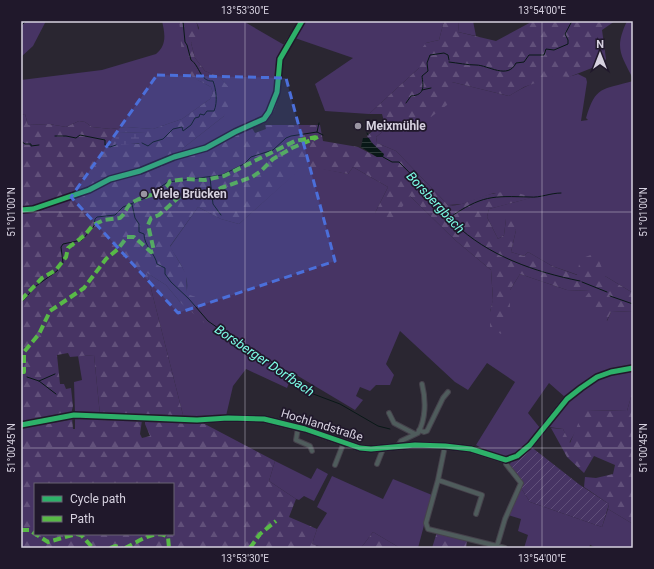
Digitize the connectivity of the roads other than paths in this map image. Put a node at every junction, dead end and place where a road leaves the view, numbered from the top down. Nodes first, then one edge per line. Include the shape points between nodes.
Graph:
1 (302, 21) edge
2 (262, 121) dead end
3 (633, 368) edge
4 (422, 384) dead end
5 (448, 392) dead end
6 (390, 413) dead end
7 (21, 425) edge
8 (298, 428) junction
9 (419, 430) junction
10 (415, 434) junction
11 (344, 442) junction
12 (415, 445) junction
13 (445, 446) junction
14 (397, 447) junction
15 (383, 449) junction
16 (312, 451) dead end
17 (506, 460) junction
18 (379, 461) dead end
19 (335, 465) dead end
20 (438, 480) junction
21 (476, 514) dead end
22 (497, 546) junction
23 (505, 548) edge

1 - 2 street via 280,59 277,92 269,112
3 - 17 street via 597,377 581,388 568,399 530,445 517,456
4 - 9 street via 424,420
5 - 9 street via 427,431
6 - 10 street via 394,423
7 - 8 street, Hochlandstraße via 74,415 184,420 264,419
8 - 11 street, Hochlandstraße
8 - 16 street, Hochlandstraße via 296,440 310,446
9 - 10 street
10 - 12 street
10 - 14 street via 401,441
11 - 15 street, Hochlandstraße via 360,448
11 - 19 street, Hochlandstraße
12 - 13 street, Hochlandstraße
12 - 14 street, Hochlandstraße
13 - 17 street, Hochlandstraße via 471,449
13 - 20 street
14 - 15 street, Hochlandstraße
15 - 18 street
17 - 22 street via 506,464 521,483 505,519
20 - 21 street via 482,495
20 - 22 street via 426,523 428,529
22 - 23 street

